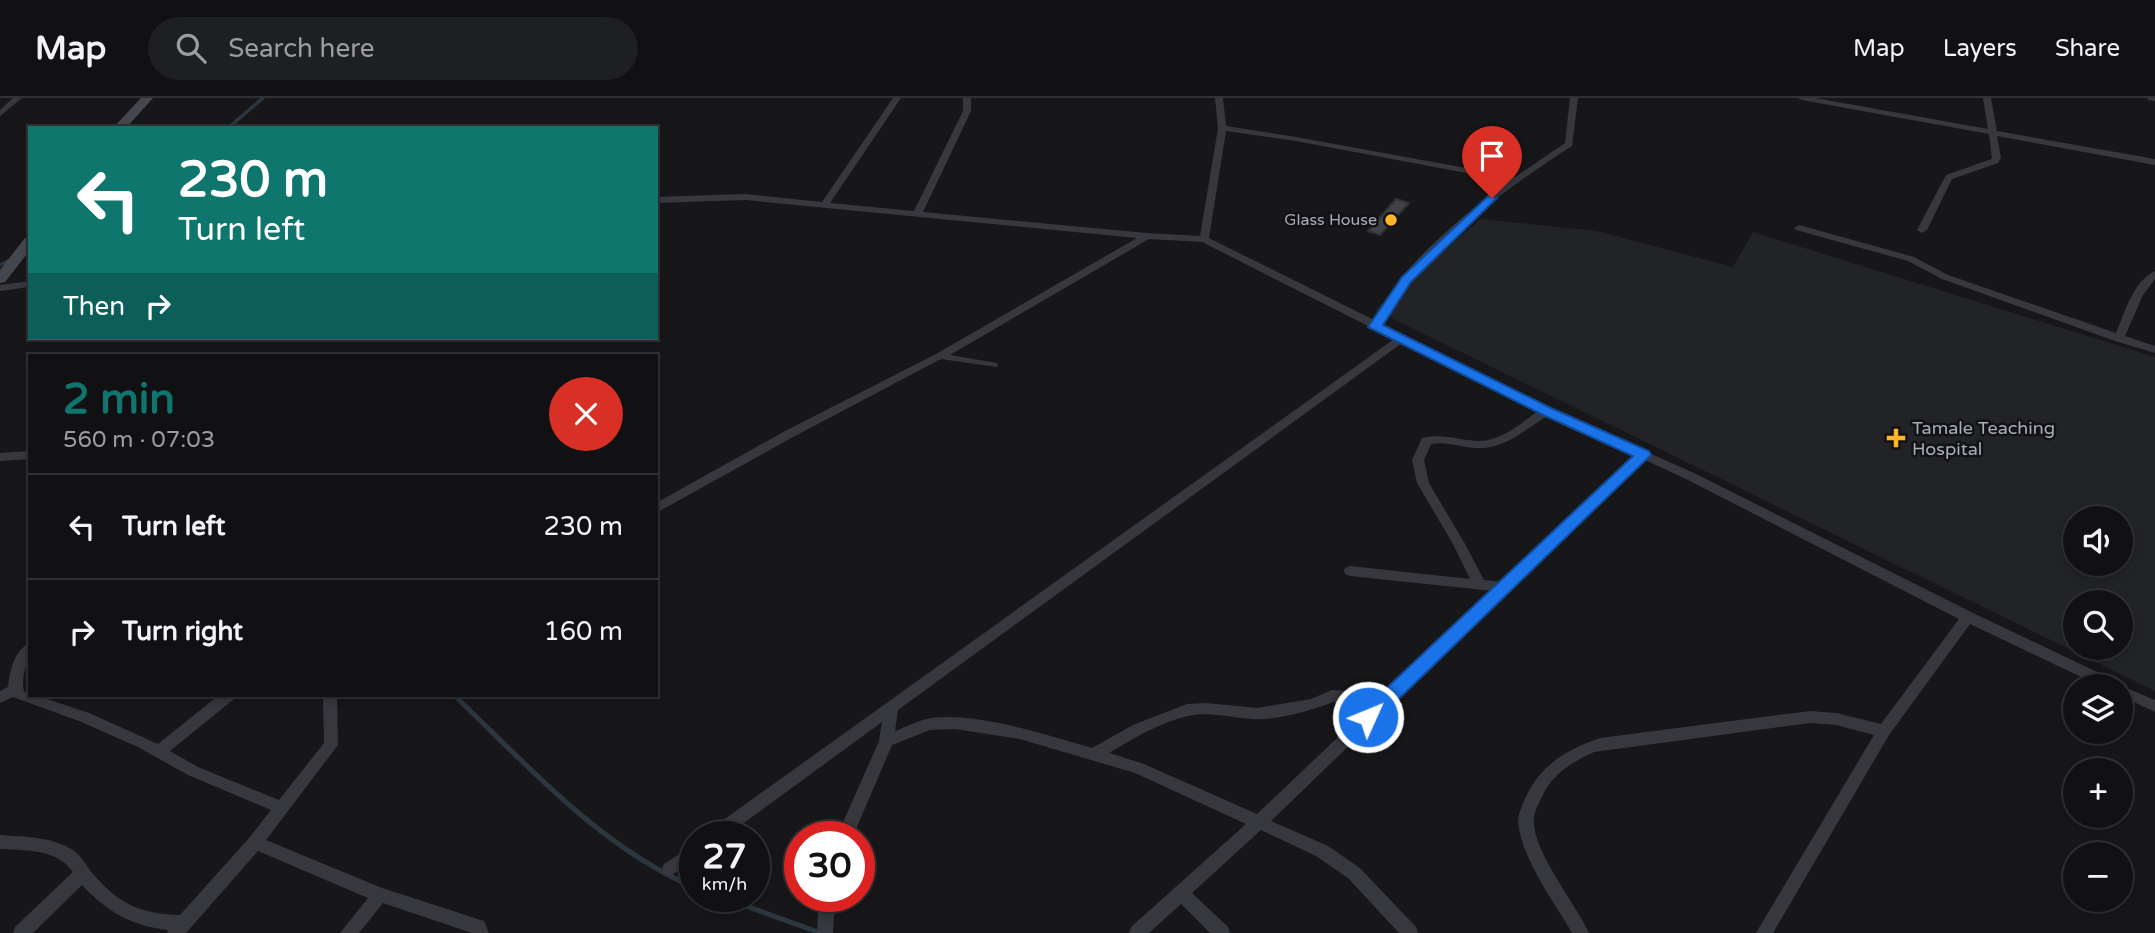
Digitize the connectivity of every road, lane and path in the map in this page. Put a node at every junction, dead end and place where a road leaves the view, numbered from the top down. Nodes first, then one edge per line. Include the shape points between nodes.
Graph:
1 (147, 98) edge
2 (897, 98) edge
3 (967, 98) edge
4 (1219, 98) edge
5 (1574, 98) edge
6 (1802, 98) edge
7 (1987, 98) edge
8 (15, 100) edge
9 (0, 103) edge
10 (0, 114) edge
11 (121, 126) edge
12 (1222, 128) junction
13 (1993, 133) junction
14 (2155, 162) edge
15 (1517, 180) junction
16 (658, 200) edge
17 (825, 204) junction
18 (918, 212) junction
19 (1799, 228) dead end
20 (1922, 230) dead end
21 (1147, 236) junction
22 (1204, 239) junction
23 (27, 244) edge
24 (2155, 274) edge
25 (0, 279) edge
26 (28, 284) edge
27 (0, 288) edge
28 (1375, 327) junction
29 (1402, 338) junction
30 (2119, 339) junction
31 (2155, 350) edge
32 (940, 355) junction
33 (993, 365) dead end
34 (1546, 411) junction
35 (28, 455) edge
36 (1644, 455) junction
37 (0, 457) edge
38 (658, 508) edge
39 (1350, 571) dead end
40 (1479, 584) junction
41 (1504, 587) junction
42 (1968, 617) junction
43 (28, 651) edge
44 (2088, 674) edge
45 (15, 690) junction
46 (2133, 696) edge
47 (0, 697) edge
48 (227, 697) edge
49 (330, 697) edge
50 (1387, 699) junction
51 (892, 706) junction
52 (2155, 706) edge
53 (1884, 731) junction
54 (886, 741) junction
55 (158, 752) junction
56 (1094, 754) junction
57 (282, 808) junction
58 (735, 821) edge
59 (851, 821) edge
60 (1259, 822) junction
61 (0, 842) edge
62 (256, 843) junction
63 (679, 863) edge
64 (670, 869) dead end
65 (83, 874) junction
66 (1182, 894) junction
67 (380, 895) junction
68 (179, 928) edge
69 (21, 933) edge
70 (348, 933) edge
71 (481, 933) edge
72 (1138, 933) edge
73 (1222, 933) edge
74 (1410, 933) edge
75 (1581, 933) edge
76 (1764, 933) edge

1 - 11 main road
2 - 17 street
3 - 18 street via 967,111
4 - 12 street
5 - 15 street via 1570,142
6 - 13 street
7 - 13 street
8 - 9 street
8 - 10 street
12 - 15 street
12 - 22 street
13 - 14 street
13 - 20 street via 1995,161 1949,177
15 - 28 street via 1406,279
16 - 17 street via 745,197
17 - 18 street
18 - 21 street
19 - 30 street via 1910,259 1945,277
21 - 22 street
21 - 32 street
22 - 28 street
23 - 25 main road
24 - 30 street via 2148,279
26 - 27 street
28 - 29 street
29 - 34 street
29 - 51 street
30 - 31 street
32 - 33 street
32 - 38 street
34 - 36 street
34 - 40 street via 1500,440 1485,444 1440,436 1426,440 1421,449 1418,460 1423,483
35 - 37 street
36 - 41 street
36 - 42 street
39 - 40 street
40 - 41 street
41 - 50 street
42 - 44 street
42 - 53 street
43 - 45 street via 21,659
45 - 47 street
45 - 55 street
46 - 52 street
48 - 55 street
49 - 57 street via 331,745
50 - 56 street via 1332,696 1257,714 1187,710 1138,729
50 - 60 street
51 - 54 street
51 - 58 street
53 - 75 street via 1836,719 1785,718 1600,744 1575,752 1536,789 1525,819 1538,858
53 - 76 street
54 - 56 street via 929,724 956,723 1020,733
54 - 59 street
55 - 57 street
56 - 60 street via 1139,768
57 - 62 street
60 - 66 street
60 - 74 street via 1321,850 1354,873
61 - 65 street via 56,850 70,857
62 - 67 street
62 - 68 street
63 - 64 street
65 - 68 street via 132,916
65 - 69 street
66 - 72 street
66 - 73 street
67 - 70 street
67 - 71 street via 478,927

